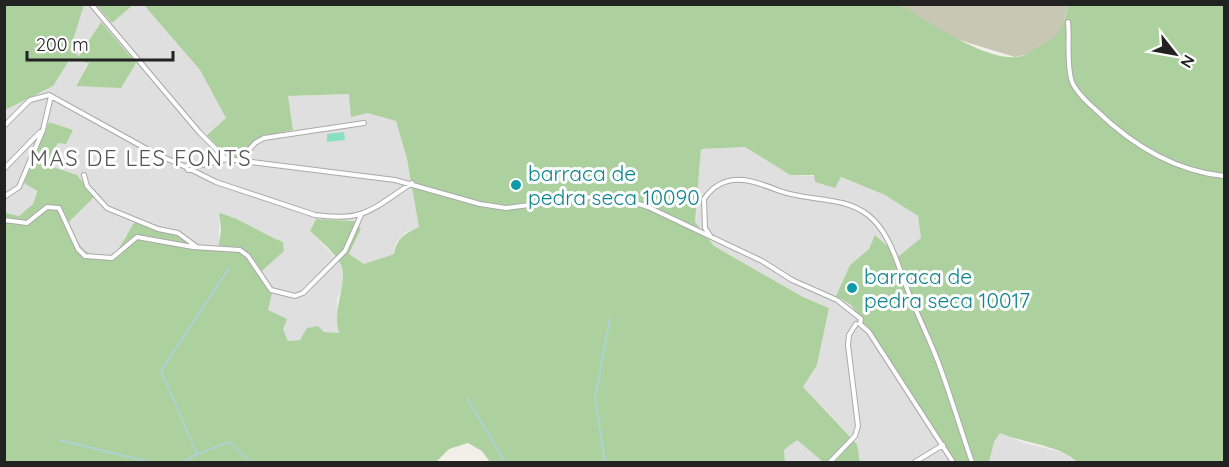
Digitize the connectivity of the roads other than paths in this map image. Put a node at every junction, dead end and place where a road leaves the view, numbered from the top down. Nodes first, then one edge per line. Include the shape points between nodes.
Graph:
1 (91, 4) edge
2 (1068, 22) dead end
3 (51, 96) junction
4 (364, 123) dead end
5 (4, 126) edge
6 (43, 130) junction
7 (227, 159) junction
8 (239, 160) junction
9 (193, 168) junction
10 (4, 169) edge
11 (84, 175) dead end
12 (1224, 176) edge
13 (412, 183) junction
14 (4, 196) edge
15 (361, 215) junction
16 (4, 220) edge
17 (712, 238) junction
18 (197, 247) junction
19 (858, 324) junction
20 (943, 445) junction
21 (830, 462) edge
22 (915, 462) edge
23 (953, 462) edge
24 (972, 462) edge

1 - 7 street
2 - 12 street via 1070,75 1077,91 1089,103 1143,147 1192,170
3 - 5 street via 30,100
3 - 6 street
3 - 9 street via 188,171
4 - 8 street via 264,138
6 - 10 street
6 - 14 street via 19,187
7 - 8 street
7 - 9 street
8 - 13 street
9 - 15 street via 216,182 315,215
11 - 18 street via 87,186 107,208 178,233
13 - 15 street
13 - 17 street via 506,208 591,197 633,202
15 - 18 street via 345,251 296,296 271,290 240,250
16 - 18 street via 27,223 47,207 59,208 78,249 92,258 112,258 137,237
17 - 19 street via 837,300 861,320
17 - 24 street via 705,228 704,199 719,183 734,179 783,193 840,202 879,225 937,360
19 - 20 street via 869,332
19 - 21 street via 849,335 848,345 858,426 855,436
20 - 22 street
20 - 23 street

